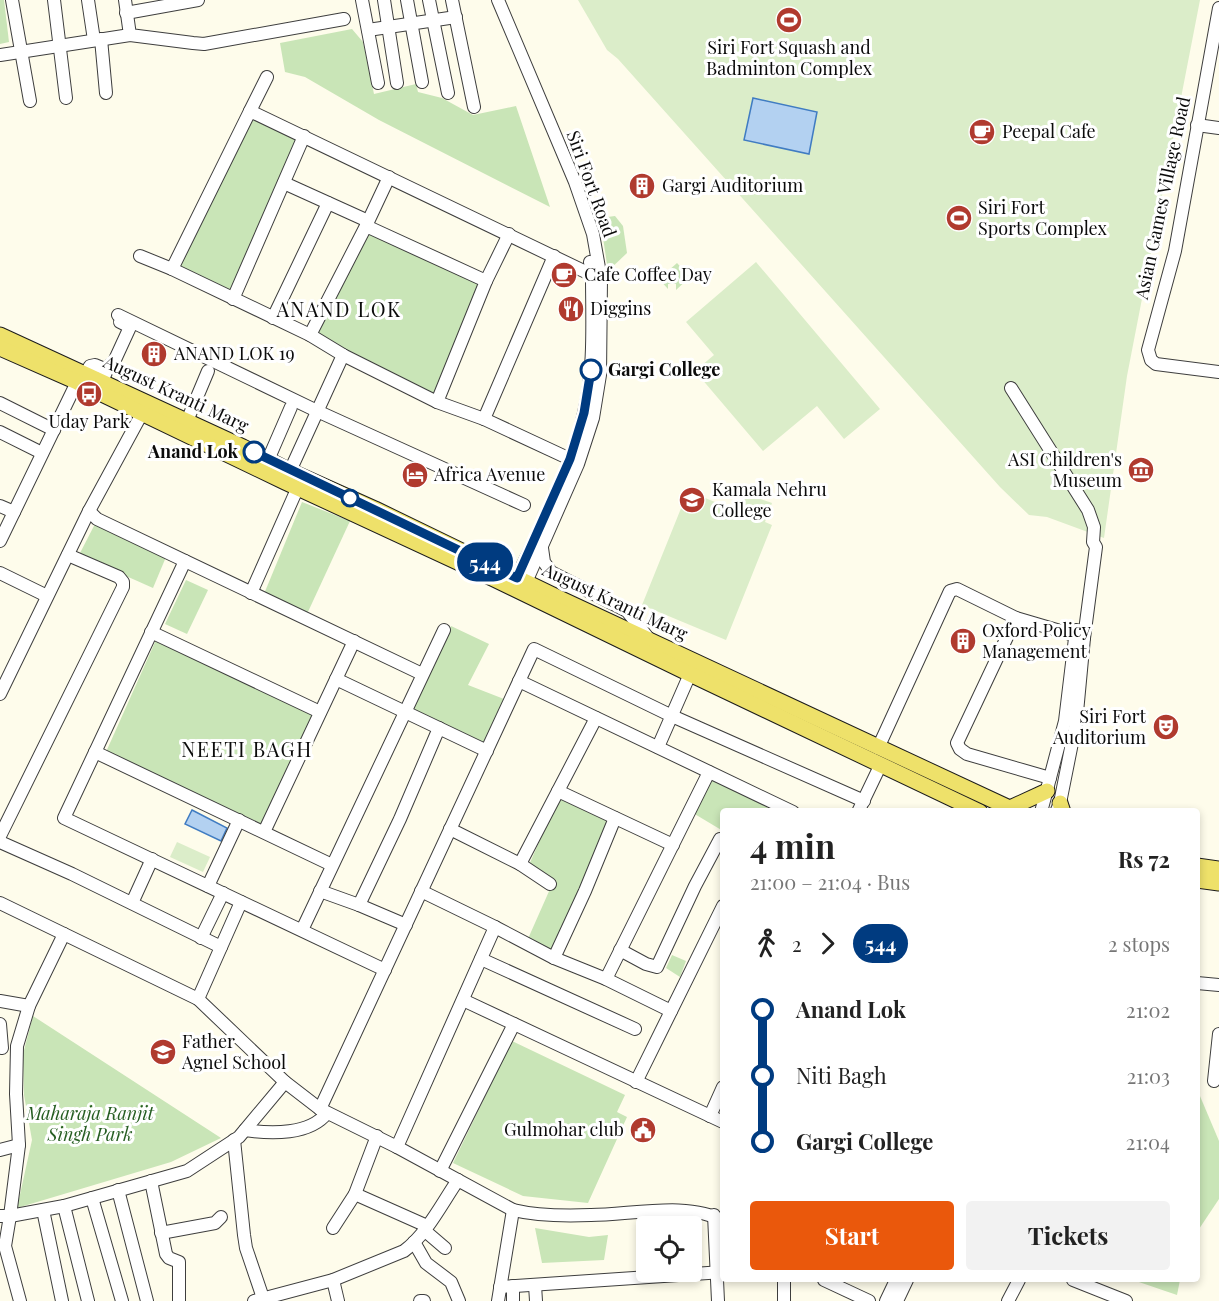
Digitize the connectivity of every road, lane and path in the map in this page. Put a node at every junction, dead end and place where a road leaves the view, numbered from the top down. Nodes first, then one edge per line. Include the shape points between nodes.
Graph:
1 (12, 0) edge
2 (54, 0) edge
3 (88, 0) edge
4 (125, 0) edge
5 (198, 0) edge
6 (362, 0) edge
7 (384, 0) edge
8 (407, 0) edge
9 (429, 0) edge
10 (452, 0) edge
11 (491, 0) edge
12 (498, 0) edge
13 (180, 2) edge
14 (1219, 8) edge
15 (126, 13) junction
16 (456, 17) junction
17 (344, 19) dead end
18 (433, 20) junction
19 (411, 24) junction
20 (388, 27) junction
21 (368, 30) junction
22 (129, 35) junction
23 (97, 40) junction
24 (60, 45) junction
25 (20, 51) junction
26 (0, 55) edge
27 (267, 77) dead end
28 (422, 82) dead end
29 (378, 83) dead end
30 (397, 83) dead end
31 (106, 93) dead end
32 (448, 93) dead end
33 (66, 98) dead end
34 (30, 101) dead end
35 (474, 107) dead end
36 (250, 111) junction
37 (1197, 125) junction
38 (1219, 128) edge
39 (304, 136) junction
40 (389, 177) junction
41 (284, 183) junction
42 (328, 203) junction
43 (367, 224) junction
44 (508, 234) junction
45 (140, 256) dead end
46 (554, 256) junction
47 (172, 268) junction
48 (592, 275) junction
49 (486, 281) junction
50 (233, 299) junction
51 (273, 318) junction
52 (0, 335) edge
53 (310, 335) junction
54 (0, 348) edge
55 (343, 355) junction
56 (208, 371) dead end
57 (106, 372) junction
58 (1219, 372) edge
59 (86, 373) junction
60 (1011, 388) dead end
61 (437, 402) junction
62 (0, 403) edge
63 (291, 407) dead end
64 (145, 409) junction
65 (317, 411) junction
66 (484, 419) junction
67 (188, 422) junction
68 (54, 429) junction
69 (0, 432) edge
70 (42, 453) junction
71 (570, 459) junction
72 (268, 460) junction
73 (290, 471) junction
74 (298, 487) junction
75 (524, 505) dead end
76 (0, 506) edge
77 (89, 511) junction
78 (14, 512) junction
79 (0, 541) edge
80 (542, 547) junction
81 (68, 555) junction
82 (185, 561) junction
83 (0, 573) edge
84 (519, 585) junction
85 (251, 592) junction
86 (47, 596) junction
87 (1016, 618) junction
88 (444, 630) dead end
89 (151, 632) junction
90 (1079, 637) junction
91 (354, 641) junction
92 (650, 641) junction
93 (422, 674) junction
94 (690, 674) junction
95 (336, 679) junction
96 (519, 681) junction
97 (0, 694) edge
98 (404, 711) junction
99 (320, 712) junction
100 (672, 716) junction
101 (596, 718) junction
102 (440, 728) junction
103 (658, 747) junction
104 (878, 748) junction
105 (487, 751) junction
106 (95, 752) junction
107 (881, 764) junction
108 (709, 772) junction
109 (1049, 784) junction
110 (558, 791) junction
111 (861, 806) edge
112 (772, 807) edge
113 (972, 808) edge
114 (1010, 808) edge
115 (1017, 808) edge
116 (1042, 808) edge
117 (1060, 808) edge
118 (615, 818) junction
119 (239, 820) junction
120 (450, 829) junction
121 (264, 832) junction
122 (0, 836) edge
123 (720, 840) dead end
124 (0, 842) edge
125 (673, 845) junction
126 (152, 859) junction
127 (520, 864) junction
128 (332, 865) junction
129 (1200, 866) edge
130 (1219, 868) edge
131 (1200, 880) edge
132 (1219, 883) edge
133 (550, 884) dead end
134 (208, 886) junction
135 (320, 891) junction
136 (421, 891) junction
137 (223, 893) junction
138 (241, 902) junction
139 (0, 903) edge
140 (132, 903) junction
141 (359, 905) junction
142 (720, 912) edge
143 (406, 925) junction
144 (495, 927) junction
145 (302, 930) junction
146 (64, 934) junction
147 (201, 938) junction
148 (221, 947) junction
149 (620, 950) junction
150 (554, 958) junction
151 (481, 959) junction
152 (385, 970) junction
153 (606, 979) junction
154 (1200, 983) edge
155 (1219, 985) edge
156 (198, 999) junction
157 (463, 1000) junction
158 (0, 1001) edge
159 (29, 1006) junction
160 (671, 1011) junction
161 (0, 1024) edge
162 (514, 1024) junction
163 (635, 1029) dead end
164 (1219, 1034) edge
165 (17, 1046) junction
166 (1, 1048) edge
167 (1214, 1081) dead end
168 (285, 1082) junction
169 (636, 1082) junction
170 (720, 1094) edge
171 (324, 1111) junction
172 (710, 1116) junction
173 (720, 1121) edge
174 (245, 1130) junction
175 (376, 1137) junction
176 (234, 1140) junction
177 (19, 1145) junction
178 (397, 1147) junction
179 (0, 1150) edge
180 (440, 1171) junction
181 (458, 1180) junction
182 (151, 1181) junction
183 (118, 1190) junction
184 (355, 1194) junction
185 (92, 1198) junction
186 (64, 1206) junction
187 (43, 1210) junction
188 (513, 1210) junction
189 (5, 1216) edge
190 (221, 1217) dead end
191 (718, 1218) edge
192 (333, 1228) dead end
193 (425, 1228) junction
194 (161, 1233) junction
195 (414, 1242) junction
196 (445, 1248) dead end
197 (720, 1271) edge
198 (333, 1280) junction
199 (784, 1282) edge
200 (828, 1282) edge
201 (895, 1282) edge
202 (906, 1282) edge
203 (1018, 1282) edge
204 (1078, 1282) edge
205 (535, 1285) junction
206 (507, 1287) junction
207 (258, 1299) edge
208 (20, 1301) edge
209 (62, 1301) edge
210 (88, 1301) edge
211 (122, 1301) edge
212 (147, 1301) edge
213 (179, 1301) edge
214 (338, 1301) edge
215 (459, 1301) edge
216 (498, 1301) edge
217 (513, 1301) edge
218 (536, 1301) edge
219 (718, 1301) edge
220 (784, 1301) edge
221 (869, 1301) edge
222 (886, 1301) edge
223 (897, 1301) edge
224 (1008, 1301) edge
225 (1126, 1301) edge

1 - 25 street
2 - 24 street
3 - 23 street
4 - 15 street
5 - 13 street
6 - 21 street
7 - 20 street
8 - 19 street
9 - 18 street
10 - 16 street
11 - 48 street, Siri Fort Road via 566,177 584,229
12 - 80 street, Siri Fort Road via 575,182 593,234 601,279 600,375 593,418
13 - 15 street
14 - 37 street, Asian Games Village Road
15 - 22 street
16 - 18 street
16 - 35 street
17 - 22 street via 204,44
18 - 19 street
18 - 32 street
19 - 20 street
19 - 28 street
20 - 21 street
20 - 30 street
21 - 29 street
22 - 23 street
23 - 24 street
23 - 31 street
24 - 25 street
24 - 33 street
25 - 26 street
25 - 34 street
27 - 36 street
36 - 39 street
36 - 47 street
37 - 38 street
37 - 58 street, Asian Games Village Road via 1174,251 1148,350 1156,364
39 - 40 street
39 - 41 street
40 - 43 street
40 - 44 street
41 - 42 street
41 - 50 street
42 - 43 street
42 - 51 street
43 - 49 street
43 - 53 street
44 - 46 street
44 - 49 street
45 - 47 street
46 - 48 street
46 - 66 street
47 - 50 street
48 - 71 street, Siri Fort Road via 591,370 584,413
49 - 61 street
50 - 51 street
51 - 53 street
52 - 59 main road, August Kranti Marg
53 - 55 street
54 - 59 main road, August Kranti Marg
55 - 61 street
55 - 65 street
56 - 67 street
57 - 59 main road, August Kranti Marg
57 - 64 main road, August Kranti Marg
57 - 65 street via 130,327 117,318
59 - 64 main road, August Kranti Marg
59 - 68 street
60 - 90 street via 1088,510 1094,527 1096,547
61 - 66 street
62 - 68 street
63 - 72 street
64 - 67 main road, August Kranti Marg
64 - 74 main road, August Kranti Marg
64 - 77 street
65 - 73 street
65 - 75 street
66 - 71 street
67 - 72 main road, August Kranti Marg
68 - 70 street
69 - 70 street
70 - 78 street
71 - 84 street, Siri Fort Road
72 - 73 main road, August Kranti Marg
73 - 84 main road, August Kranti Marg via 375,509
74 - 84 main road, August Kranti Marg
74 - 85 street
76 - 78 street
77 - 81 street
77 - 82 street via 97,519
78 - 79 street
80 - 84 street, Siri Fort Road
80 - 92 street via 544,562 551,572 627,611
81 - 86 street
81 - 122 street via 119,577 123,587
82 - 85 street
82 - 89 street
83 - 86 street
84 - 92 main road, August Kranti Marg
84 - 94 main road, August Kranti Marg
85 - 91 street
86 - 97 street
87 - 90 street
87 - 104 street via 957,589 950,591
87 - 109 street via 957,743 967,754
88 - 93 street
89 - 99 street
89 - 106 street
90 - 109 street via 1065,721
90 - 117 street via 1076,723
91 - 93 street
91 - 95 street
92 - 104 main road, August Kranti Marg
93 - 98 street
94 - 100 street
94 - 107 main road, August Kranti Marg
95 - 98 street
95 - 99 street
96 - 100 street via 534,649
96 - 101 street
96 - 105 street
98 - 102 street
98 - 128 street
99 - 121 street
100 - 103 street
100 - 111 street
101 - 103 street
101 - 110 street
102 - 105 street
102 - 141 street
103 - 108 street
104 - 114 main road, August Kranti Marg
105 - 120 street
106 - 119 street
106 - 126 street via 64,818
107 - 111 street
107 - 113 main road, August Kranti Marg
108 - 112 street
108 - 125 street
109 - 115 main road
109 - 116 street
110 - 118 street
110 - 127 street
118 - 125 street
118 - 150 street
119 - 121 street
119 - 134 street
120 - 127 street
120 - 136 street
121 - 128 street
123 - 149 street via 657,967
124 - 140 street
125 - 149 street
126 - 134 street
126 - 140 street
127 - 133 street
128 - 135 street
129 - 130 main road
131 - 132 main road
134 - 137 street
135 - 141 street
135 - 145 street
136 - 143 street
136 - 144 street
137 - 138 street
137 - 147 street
138 - 145 street
138 - 148 street
139 - 146 street
140 - 147 street
141 - 143 street
142 - 160 street
143 - 152 street
144 - 150 street
144 - 151 street
145 - 152 street
146 - 156 street
146 - 159 street
147 - 148 street
148 - 156 street
149 - 153 street
150 - 153 street
151 - 157 street
151 - 163 street
152 - 171 street
153 - 160 street
154 - 155 street
156 - 168 street
157 - 162 street
157 - 178 street
158 - 159 street
159 - 165 street
160 - 169 street
161 - 166 street
162 - 169 street
162 - 180 street
164 - 167 street
165 - 166 street
165 - 177 street
168 - 171 street
168 - 174 street
169 - 172 street
170 - 172 street
171 - 174 street via 321,1121 300,1130
171 - 175 street
172 - 173 street
174 - 176 street
175 - 178 street
175 - 184 street
176 - 182 street via 187,1172
176 - 207 street via 246,1248
177 - 179 street
177 - 189 street
178 - 180 street
180 - 181 street
181 - 188 street
181 - 193 street
182 - 183 street
182 - 194 street
183 - 185 street
183 - 212 street
184 - 192 street
184 - 193 street
185 - 186 street
185 - 211 street
186 - 187 street
186 - 210 street
187 - 189 street
187 - 209 street
188 - 191 street via 591,1215 679,1211
188 - 206 street
189 - 208 street via 5,1246
190 - 194 street via 215,1223
191 - 197 street
193 - 195 street
193 - 196 street
194 - 213 street via 166,1254 179,1262
195 - 198 street via 404,1251
195 - 215 street via 426,1263 451,1282
197 - 205 street
197 - 219 street
198 - 207 street
198 - 214 street
199 - 220 street
200 - 221 street
201 - 222 street
202 - 223 street
203 - 224 street
204 - 225 street
205 - 206 street
205 - 218 street
206 - 216 street
206 - 217 street

